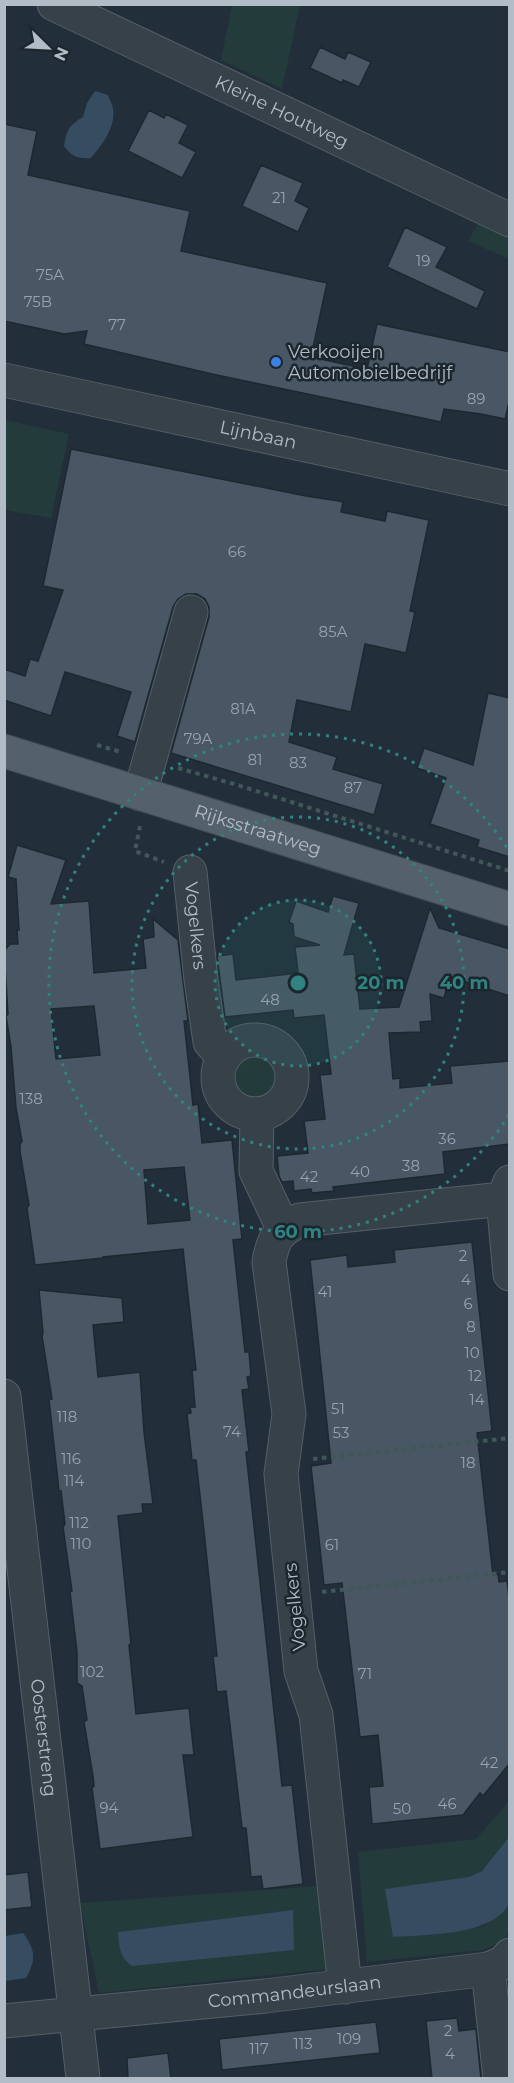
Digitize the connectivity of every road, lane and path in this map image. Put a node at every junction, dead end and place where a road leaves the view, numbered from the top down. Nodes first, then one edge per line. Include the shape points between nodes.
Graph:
1 (54, 4) edge
2 (510, 220) edge
3 (4, 381) edge
4 (510, 489) edge
5 (191, 612) dead end
6 (89, 743) dead end
7 (4, 751) edge
8 (151, 761) junction
9 (140, 794) junction
10 (140, 826) dead end
11 (510, 871) edge
12 (190, 872) joint
13 (510, 909) edge
14 (224, 1057) junction
15 (256, 1114) junction
16 (506, 1190) edge
17 (283, 1228) junction
18 (510, 1274) edge
19 (4, 1396) edge
20 (510, 1438) edge
21 (284, 1462) junction
22 (510, 1572) edge
23 (295, 1595) junction
24 (499, 1962) edge
25 (345, 1987) junction
26 (76, 2014) junction
27 (4, 2021) edge
28 (83, 2079) edge
29 (500, 2079) edge

1 - 2 street, Kleine Houtweg
3 - 4 street, Lijnbaan
5 - 8 street
6 - 8 path, Rijksstraatweg
7 - 9 main road, Rijksstraatweg
8 - 9 street
8 - 11 path, Rijksstraatweg
9 - 13 main road, Rijksstraatweg
10 - 12 path, Vogelkers via 135,851
12 - 14 street, Vogelkers via 210,1042
14 - 15 street via 219,1067 220,1090 234,1108
14 - 15 street via 232,1048 256,1040 268,1042 286,1059 291,1070 287,1095 279,1105
15 - 17 street via 256,1171
16 - 17 street via 300,1220
16 - 18 street
17 - 21 street, Vogelkers via 272,1245 269,1262 289,1414
19 - 26 street, Oosterstreng
20 - 21 path
21 - 23 street, Vogelkers via 281,1474
22 - 23 path
23 - 25 street, Vogelkers via 301,1671 316,1715
24 - 25 street, Commandeurslaan
24 - 29 street
25 - 26 street, Commandeurslaan
26 - 27 street, Commandeurslaan
26 - 28 street, Oosterstreng

